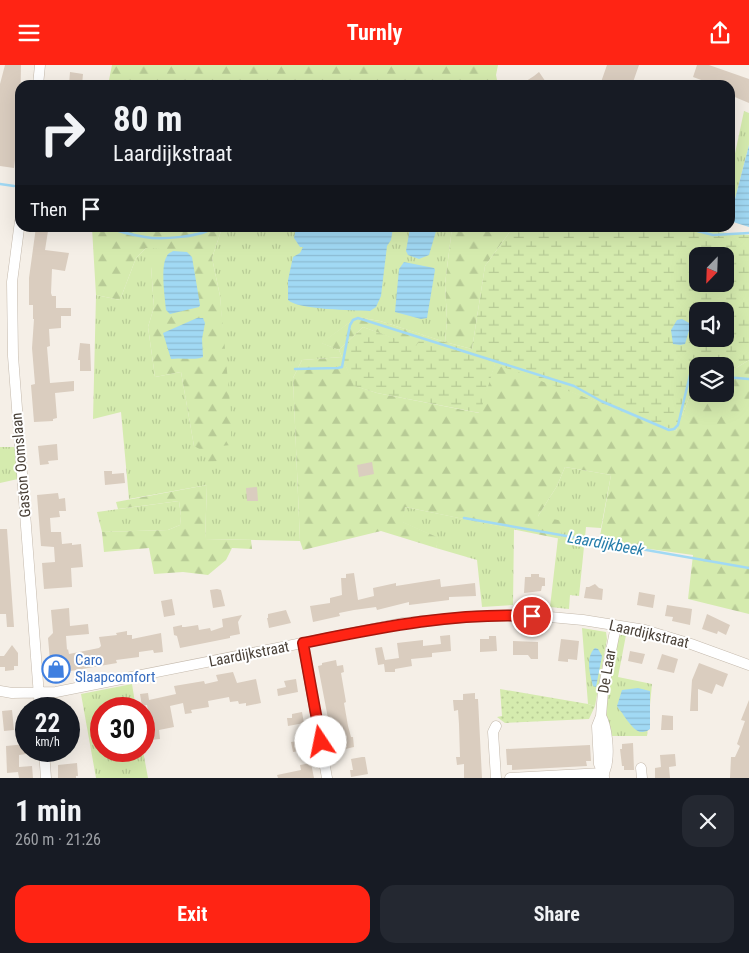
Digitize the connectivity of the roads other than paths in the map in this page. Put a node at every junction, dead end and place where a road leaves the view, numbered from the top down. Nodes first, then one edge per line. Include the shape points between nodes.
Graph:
1 (40, 65) edge
2 (38, 80) edge
3 (19, 232) edge
4 (616, 625) junction
5 (303, 643) junction
6 (749, 665) edge
7 (39, 690) junction
8 (0, 691) edge
9 (39, 697) edge
10 (496, 725) dead end
11 (45, 762) edge
12 (603, 775) edge
13 (46, 778) edge
14 (327, 778) edge
15 (496, 778) edge
16 (510, 778) edge

1 - 2 street
3 - 7 street, Gaston Oomslaan via 12,282 13,356
4 - 5 street, Laardijkstraat via 550,617 477,616 403,623
4 - 6 street, Laardijkstraat via 670,637
4 - 12 street, De Laar via 597,726 599,764
5 - 7 street, Laardijkstraat via 56,692
5 - 14 street
7 - 8 street, Laardijkstraat
7 - 9 street, Gaston Oomslaan
10 - 15 street via 493,732
11 - 13 street
12 - 16 street, De Laar

